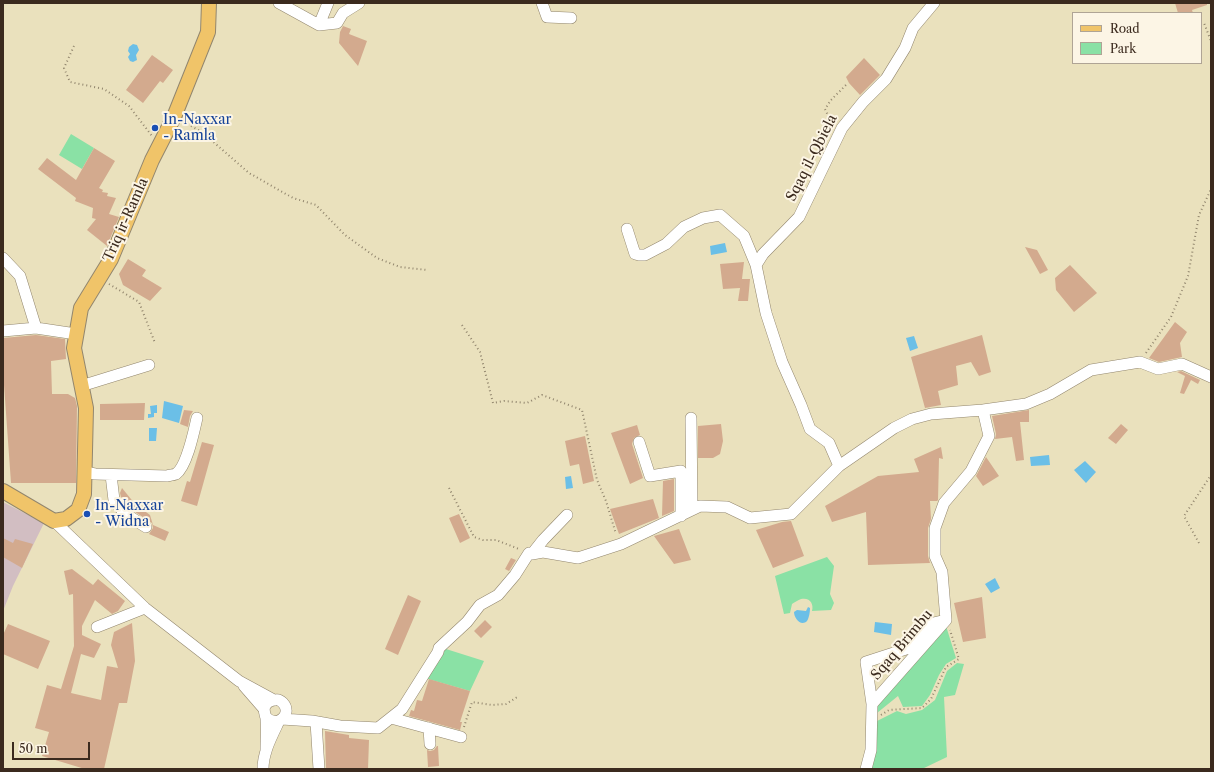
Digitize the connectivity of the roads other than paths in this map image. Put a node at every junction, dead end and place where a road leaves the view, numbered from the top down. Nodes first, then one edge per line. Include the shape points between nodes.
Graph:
1 (209, 3) edge
2 (279, 3) edge
3 (328, 3) edge
4 (359, 3) edge
5 (542, 3) edge
6 (934, 3) edge
7 (571, 18) dead end
8 (319, 25) junction
9 (628, 229) dead end
10 (3, 258) edge
11 (756, 265) junction
12 (36, 328) junction
13 (3, 331) edge
14 (76, 334) junction
15 (148, 365) dead end
16 (1211, 377) edge
17 (81, 386) junction
18 (983, 410) junction
19 (197, 418) dead end
20 (690, 418) dead end
21 (639, 442) dead end
22 (839, 466) junction
23 (84, 472) junction
24 (111, 475) junction
25 (3, 491) edge
26 (692, 510) junction
27 (567, 516) dead end
28 (681, 516) junction
29 (54, 521) junction
30 (146, 527) dead end
31 (531, 554) junction
32 (145, 608) junction
33 (946, 620) junction
34 (97, 627) dead end
35 (239, 681) junction
36 (274, 700) junction
37 (872, 704) junction
38 (286, 707) junction
39 (265, 713) junction
40 (391, 718) junction
41 (281, 720) junction
42 (314, 721) junction
43 (429, 728) junction
44 (462, 733) road end
45 (430, 744) dead end
46 (266, 752) junction
47 (263, 769) edge
48 (319, 769) edge
49 (866, 769) edge

1 - 14 main road, Triq ir-Ramla via 208,32 174,117 159,144 111,258 80,308
2 - 8 street
3 - 8 street
4 - 8 street via 343,14 337,23
5 - 7 street via 547,17
6 - 11 street, Sqaq il-Qbiela via 913,28 905,48 886,79 842,128 799,217 763,254
9 - 11 street via 635,254 645,255 666,244 684,227 703,218 720,215 744,236
10 - 12 street via 20,276
11 - 22 street via 766,313 779,355 810,429 829,443
12 - 13 street
12 - 14 street
14 - 17 main road, Triq ir-Ramla via 74,348
15 - 17 street
16 - 18 street via 1182,364 1158,369 1140,362 1091,370 1050,394 1026,404
17 - 23 main road, Triq ir-Ramla via 86,408
18 - 22 street via 931,414 912,419 894,428
18 - 33 street, Sqaq Brimbu via 989,436 971,471 944,503 935,528 935,556 942,572
19 - 24 street via 192,441 181,469 175,475
20 - 26 street
21 - 28 street via 650,476 681,471
22 - 26 street via 791,514 750,518 727,507 700,506
23 - 24 street
23 - 29 main road, Triq ir-Ramla via 84,494 78,510 66,519
24 - 30 street via 114,500 124,513
25 - 29 main road
26 - 28 street
27 - 31 street
28 - 31 street via 622,544 578,558 543,552
29 - 32 street
31 - 40 street via 498,595 480,605 467,622 439,648 402,709
32 - 34 street
32 - 35 street
33 - 37 street, Sqaq Brimbu
33 - 37 street via 929,624 906,649 866,662
35 - 36 street
35 - 39 street
36 - 38 street via 281,701
36 - 39 street via 267,703
37 - 49 street via 871,750
38 - 41 street via 286,714
38 - 42 street
39 - 41 street via 272,721
39 - 46 street
40 - 42 street via 378,728 340,726
40 - 43 street
41 - 42 street
41 - 46 street
42 - 48 street
43 - 44 street
43 - 45 street
46 - 47 street

